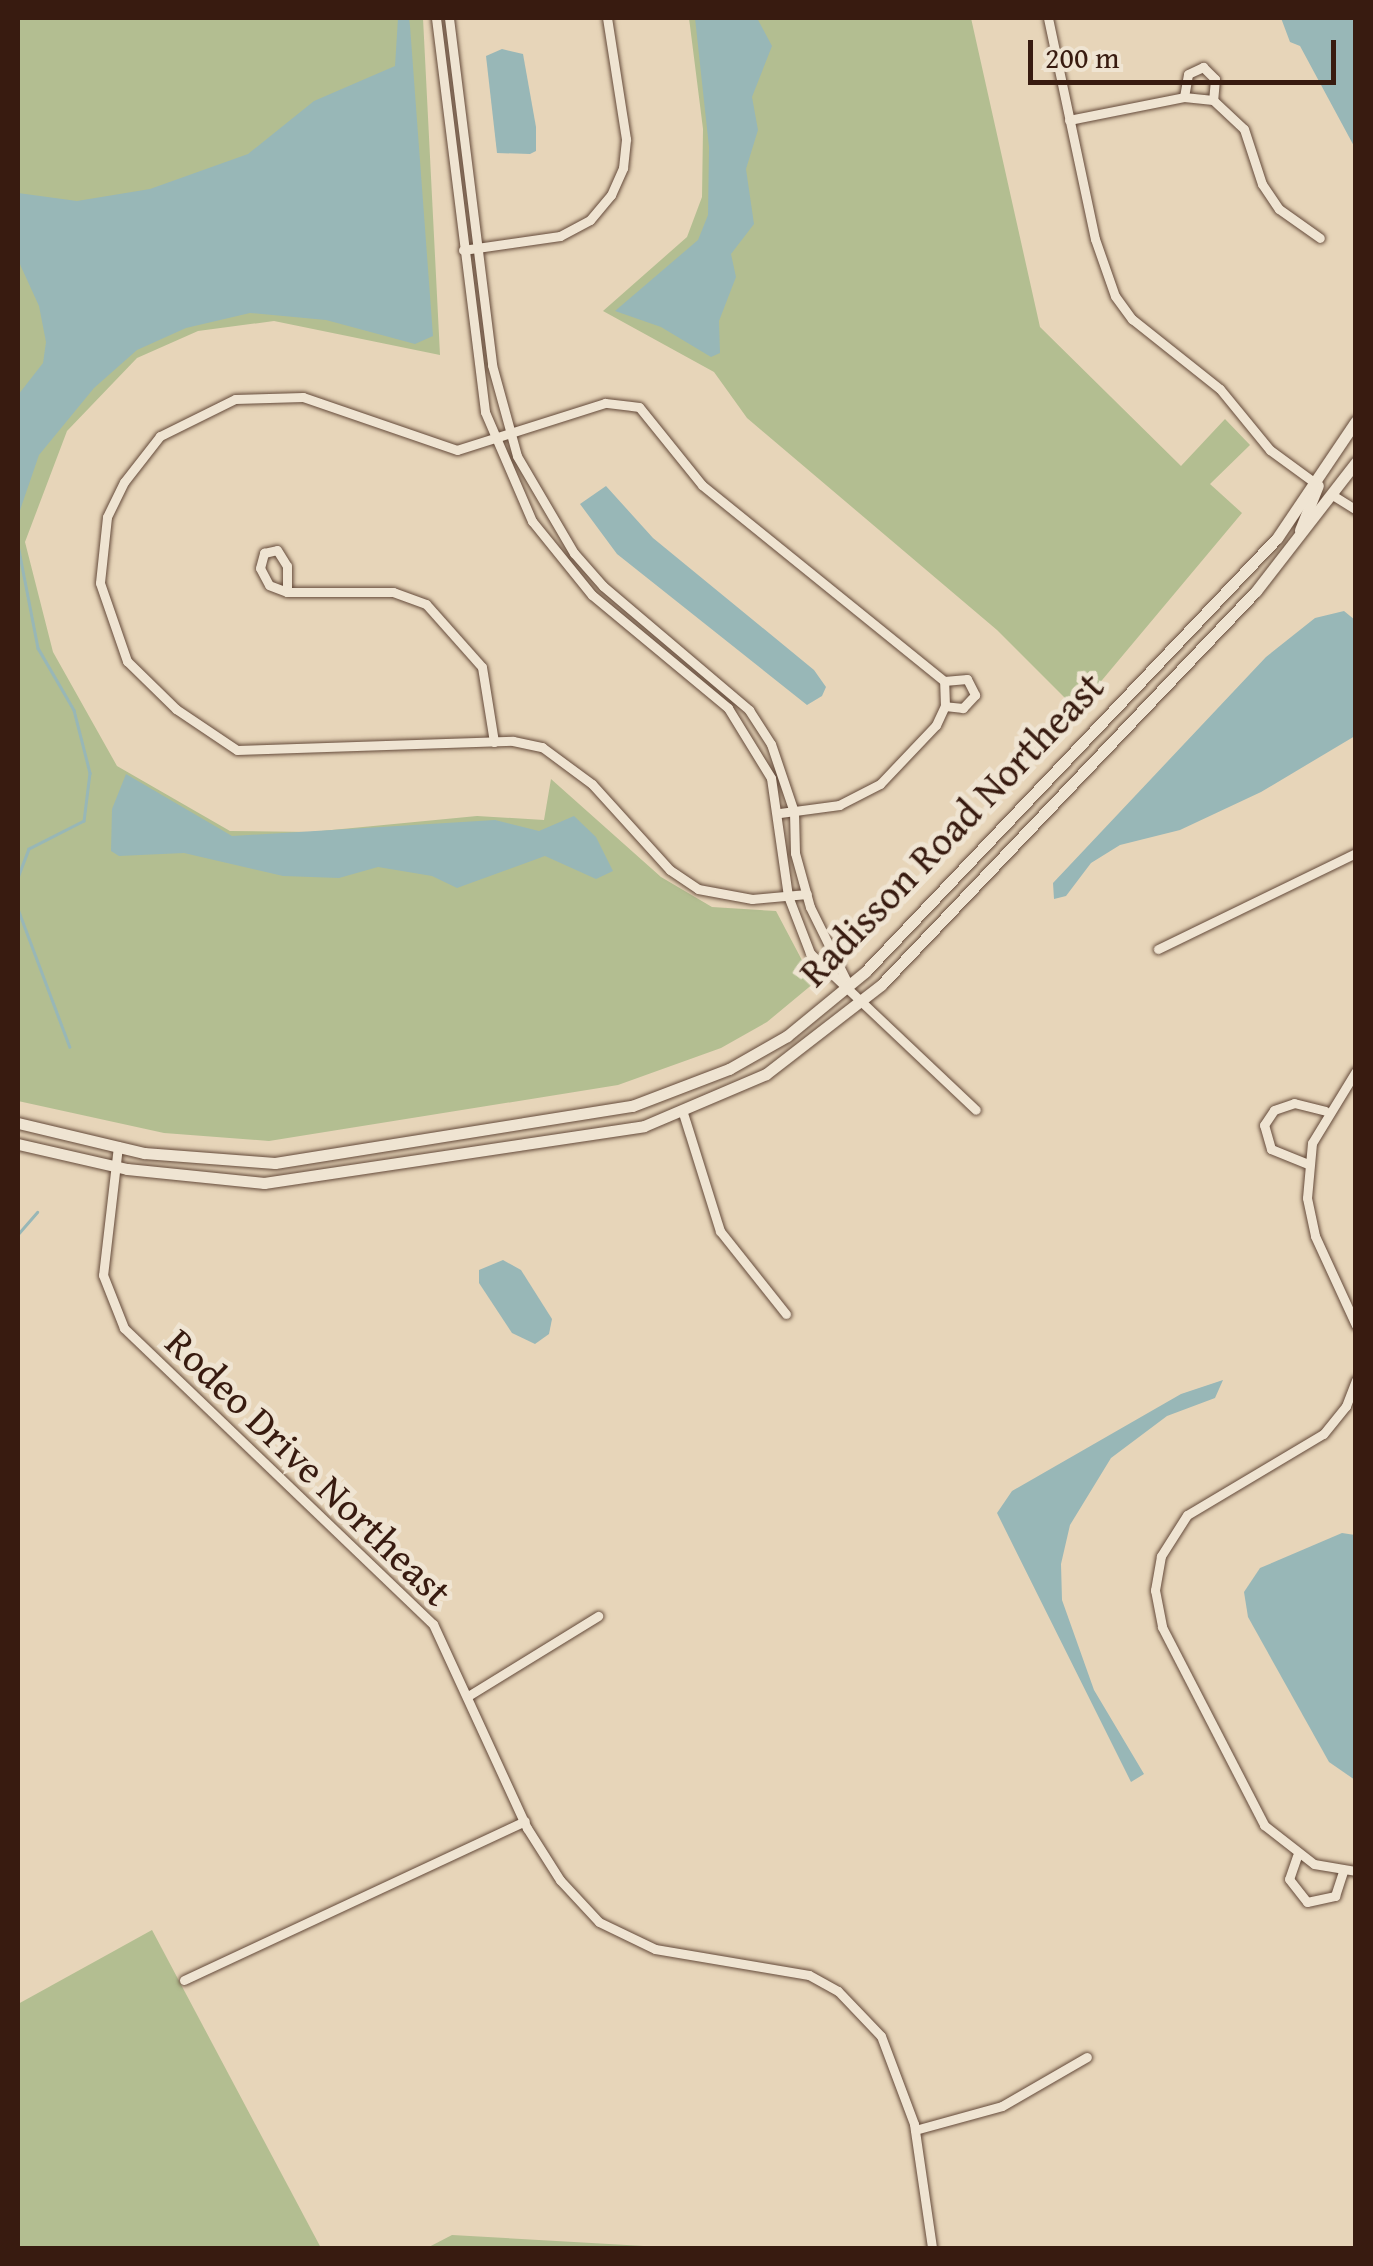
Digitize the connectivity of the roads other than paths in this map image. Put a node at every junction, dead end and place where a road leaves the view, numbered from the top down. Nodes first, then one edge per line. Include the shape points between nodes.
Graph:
1 (436, 18) edge
2 (449, 18) edge
3 (607, 18) edge
4 (1048, 18) edge
5 (1184, 97) junction
6 (1213, 100) junction
7 (1069, 120) junction
8 (1320, 238) dead end
9 (477, 247) junction
10 (463, 250) junction
11 (1356, 422) edge
12 (1356, 435) edge
13 (511, 436) junction
14 (496, 440) junction
15 (1356, 462) edge
16 (1318, 484) junction
17 (1334, 496) junction
18 (1356, 510) edge
19 (1291, 552) junction
20 (287, 592) junction
21 (944, 681) junction
22 (946, 706) junction
23 (494, 742) junction
24 (794, 812) junction
25 (780, 814) junction
26 (1356, 853) edge
27 (806, 894) junction
28 (788, 896) junction
29 (1158, 949) dead end
30 (849, 986) junction
31 (864, 1002) junction
32 (1356, 1071) edge
33 (976, 1110) dead end
34 (1325, 1112) junction
35 (683, 1113) junction
36 (18, 1123) edge
37 (18, 1144) edge
38 (118, 1146) junction
39 (1308, 1164) junction
40 (116, 1167) junction
41 (786, 1314) dead end
42 (1356, 1324) edge
43 (1356, 1380) edge
44 (1346, 1406) junction
45 (1356, 1413) edge
46 (598, 1616) dead end
47 (468, 1696) junction
48 (525, 1821) junction
49 (1298, 1856) junction
50 (1343, 1871) junction
51 (1356, 1871) edge
52 (184, 1980) dead end
53 (1087, 2057) dead end
54 (915, 2130) junction
55 (932, 2248) edge

1 - 10 street
2 - 9 street
3 - 9 street via 626,138 618,183 602,209 576,230
4 - 7 street
5 - 6 street
5 - 6 street via 1188,74 1203,67 1216,79
5 - 7 street
6 - 8 street via 1244,129 1256,171 1279,209
7 - 16 street via 1094,238 1115,296 1143,328 1220,389 1270,450
9 - 10 street
9 - 13 street via 492,366
10 - 14 street via 472,341
11 - 16 main road, Radisson Road Northeast
12 - 17 main road via 1338,467
13 - 14 street
13 - 21 street via 618,400 639,407 702,486
13 - 24 street via 530,488 574,553 603,586 749,710 771,744
14 - 23 street via 434,448 303,397 223,402 182,420 143,454 107,517 100,552 100,583 127,661 176,709 236,750
14 - 25 street via 532,521 564,567 728,708 770,778
15 - 17 main road, Radisson Road Northeast
16 - 19 main road
16 - 30 main road, Radisson Road Northeast via 1246,572
17 - 18 street
17 - 19 main road, Radisson Road Northeast
19 - 31 main road, Radisson Road Northeast
20 - 20 street via 264,577 261,558 272,549 283,556
20 - 23 street via 394,592 426,604 482,667
21 - 22 street
21 - 22 street via 966,679 975,695 963,708
22 - 24 street via 936,726 880,784 839,805
23 - 28 street via 542,747 563,758 670,870 698,889 722,896
24 - 25 street
24 - 27 street
25 - 28 street
26 - 29 street
27 - 28 street
27 - 30 street
28 - 30 street via 810,953 832,980
30 - 31 street
30 - 38 main road, Radisson Road Northeast via 755,1055 632,1106 275,1162 204,1160
31 - 33 street
31 - 35 main road, Radisson Road Northeast via 766,1074
32 - 34 street
34 - 39 street
34 - 39 street via 1294,1103 1274,1110 1264,1125 1271,1149
35 - 40 main road, Radisson Road Northeast via 527,1146 264,1183
35 - 41 street via 720,1231
36 - 38 main road, Radisson Road Northeast
37 - 40 main road, Radisson Road Northeast
38 - 40 street, Rodeo Drive Northeast
39 - 42 street via 1309,1218
40 - 47 street, Rodeo Drive Northeast via 103,1275 124,1328 402,1588 433,1624
43 - 44 street
44 - 45 street
44 - 49 street via 1310,1443 1198,1505 1165,1548 1155,1590 1162,1628 1256,1814
46 - 47 street
47 - 48 street, Rodeo Drive Northeast
48 - 52 street
48 - 54 street, Rodeo Drive Northeast via 560,1880 599,1922 654,1949 810,1975 838,1990 881,2036
49 - 50 street
49 - 50 street via 1289,1879 1307,1902 1335,1896
50 - 51 street
53 - 54 street via 1002,2106
54 - 55 street, Rodeo Drive Northeast

